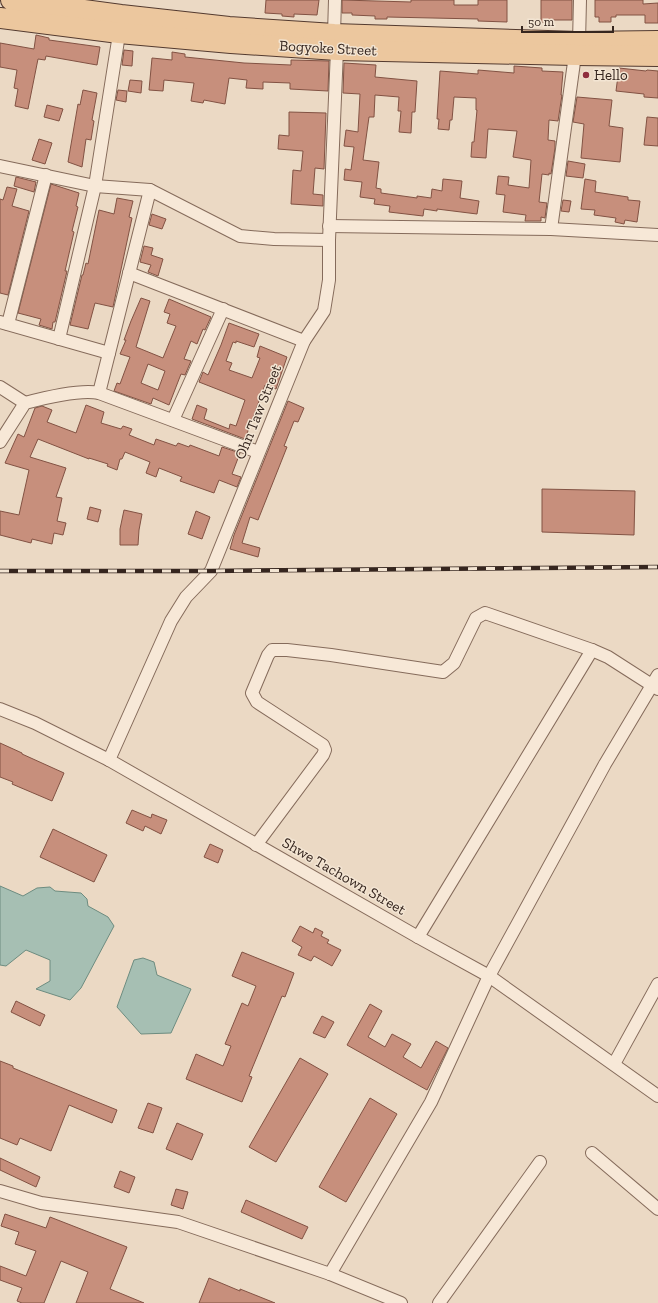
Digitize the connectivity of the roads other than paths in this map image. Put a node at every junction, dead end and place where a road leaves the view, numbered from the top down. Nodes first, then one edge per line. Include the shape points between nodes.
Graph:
1 (11, 0) edge
2 (335, 0) edge
3 (580, 0) edge
4 (33, 2) edge
5 (0, 18) edge
6 (120, 24) junction
7 (658, 41) edge
8 (336, 42) junction
9 (577, 48) junction
10 (658, 56) edge
11 (0, 166) edge
12 (46, 175) junction
13 (95, 186) junction
14 (150, 190) junction
15 (329, 226) junction
16 (551, 229) junction
17 (658, 235) edge
18 (329, 240) junction
19 (129, 273) junction
20 (223, 309) junction
21 (4, 323) edge
22 (59, 339) junction
23 (304, 341) junction
24 (109, 353) junction
25 (0, 387) edge
26 (99, 392) junction
27 (25, 403) junction
28 (173, 420) junction
29 (0, 442) edge
30 (258, 452) junction
31 (592, 650) junction
32 (656, 683) edge
33 (0, 709) edge
34 (109, 760) junction
35 (256, 844) junction
36 (418, 937) junction
37 (489, 976) junction
38 (658, 984) edge
39 (614, 1064) junction
40 (658, 1096) edge
41 (592, 1153) dead end
42 (540, 1162) dead end
43 (0, 1191) edge
44 (658, 1209) edge
45 (330, 1274) junction
46 (401, 1303) edge
47 (439, 1303) edge

1 - 4 main road, Bogyoke Street
2 - 8 street, Ohn Taw Street
3 - 9 street
4 - 6 main road, Bogyoke Street
5 - 6 main road, Bogyoke Street
6 - 8 main road, Bogyoke Street via 229,27
6 - 13 street
7 - 9 main road, Bogyoke Street
8 - 9 main road, Bogyoke Street
8 - 15 street, Ohn Taw Street
9 - 10 main road, Bogyoke Street
9 - 16 street
11 - 12 street
12 - 13 street
12 - 21 street
13 - 14 street
13 - 22 street
14 - 18 street via 240,236
14 - 19 street
15 - 16 street
15 - 18 street, Ohn Taw Street
16 - 17 street
18 - 23 street, Ohn Taw Street via 329,280 324,311
19 - 20 street
19 - 24 street
20 - 23 street
20 - 28 street
21 - 22 street
22 - 24 street
23 - 30 street, Ohn Taw Street
24 - 26 street
25 - 27 street
26 - 27 street via 91,391
26 - 28 street
27 - 29 street
28 - 30 street
30 - 34 street, Ohn Taw Street via 211,571 186,597 171,620
31 - 32 street
31 - 35 street via 485,613 476,618 454,663 443,672 272,650 252,693 257,702 323,745 325,750
31 - 36 street
32 - 37 street via 601,771
33 - 34 street, Shwe Tachown Street via 35,723
34 - 35 street, Shwe Tachown Street
35 - 36 street, Shwe Tachown Street
36 - 37 street, Shwe Tachown Street
37 - 39 street, Shwe Tachown Street
37 - 45 street via 431,1102
38 - 39 street
39 - 40 street, Shwe Tachown Street
41 - 44 street
42 - 47 street
43 - 45 street via 41,1203 178,1222
45 - 46 street

